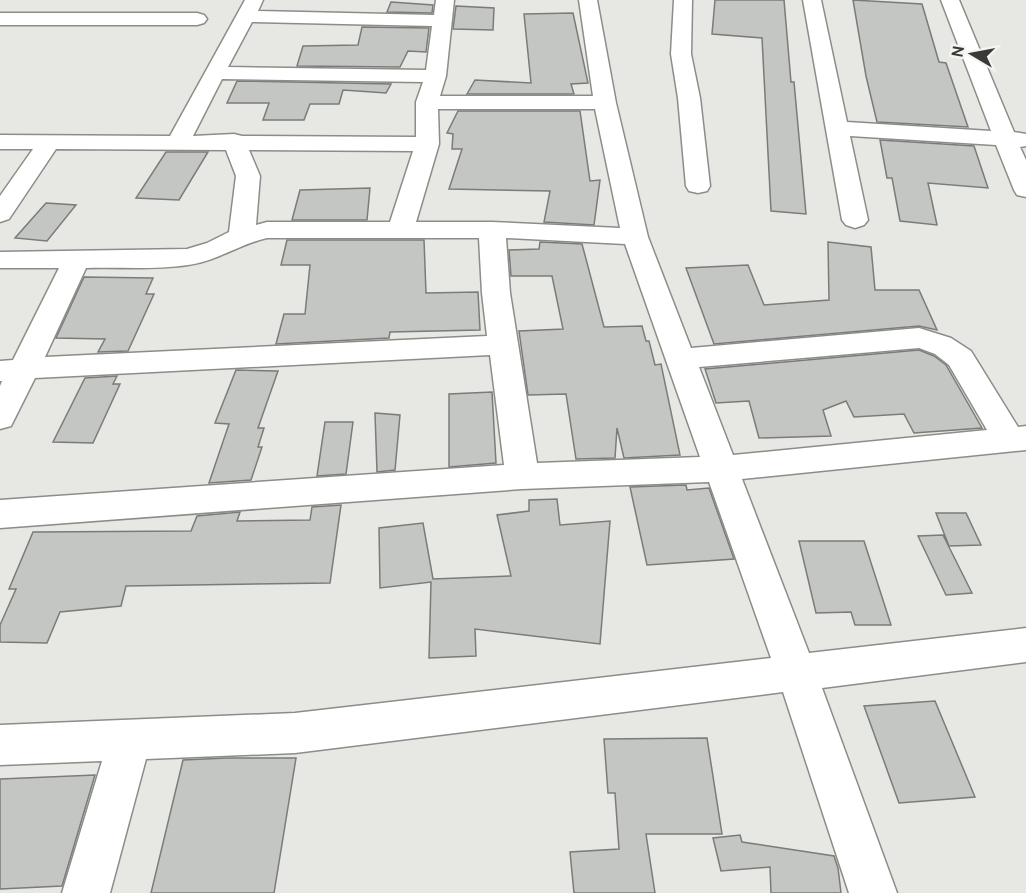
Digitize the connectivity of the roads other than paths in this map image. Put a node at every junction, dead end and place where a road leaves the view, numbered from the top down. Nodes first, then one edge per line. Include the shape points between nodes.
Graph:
1 (445, 0) edge
2 (588, 0) edge
3 (683, 0) edge
4 (812, 0) edge
5 (950, 0) edge
6 (250, 8) edge
7 (0, 19) edge
8 (197, 19) dead end
9 (443, 21) junction
10 (216, 73) junction
11 (436, 75) junction
12 (427, 102) junction
13 (605, 103) junction
14 (837, 128) junction
15 (1016, 139) edge
16 (50, 141) junction
17 (234, 141) junction
18 (0, 142) edge
19 (178, 142) junction
20 (427, 144) junction
21 (698, 186) dead end
22 (1026, 190) edge
23 (0, 214) edge
24 (855, 220) dead end
25 (401, 228) junction
26 (492, 230) junction
27 (242, 236) junction
28 (635, 237) junction
29 (77, 259) junction
30 (0, 260) edge
31 (504, 345) junction
32 (679, 359) junction
33 (11, 370) edge
34 (0, 418) edge
35 (1017, 439) edge
36 (720, 469) junction
37 (522, 476) junction
38 (0, 514) edge
39 (1026, 645) edge
40 (797, 674) junction
41 (130, 740) junction
42 (0, 745) edge
43 (86, 893) edge
44 (873, 893) edge

1 - 9 street
2 - 13 street
3 - 21 street via 681,54
4 - 14 street
5 - 15 street
6 - 9 street
6 - 10 street
7 - 8 street
9 - 11 street
10 - 11 street
10 - 19 street
11 - 12 street
12 - 13 street
12 - 20 street
13 - 28 street
14 - 15 street
14 - 24 street
15 - 22 street
16 - 18 street
16 - 19 street
16 - 23 street
17 - 19 street
17 - 20 street
17 - 27 street via 248,177
20 - 25 street
25 - 26 street
25 - 27 street via 267,230
26 - 28 street
26 - 31 street
27 - 29 street via 189,257
28 - 32 street
29 - 30 street
29 - 33 street
31 - 33 street
31 - 37 street
32 - 35 street via 919,338 936,342 960,358
32 - 36 street
33 - 34 street
35 - 36 street
36 - 37 street
36 - 40 street
37 - 38 street
39 - 40 street
40 - 41 street via 295,733
40 - 44 street
41 - 42 street
41 - 43 street

